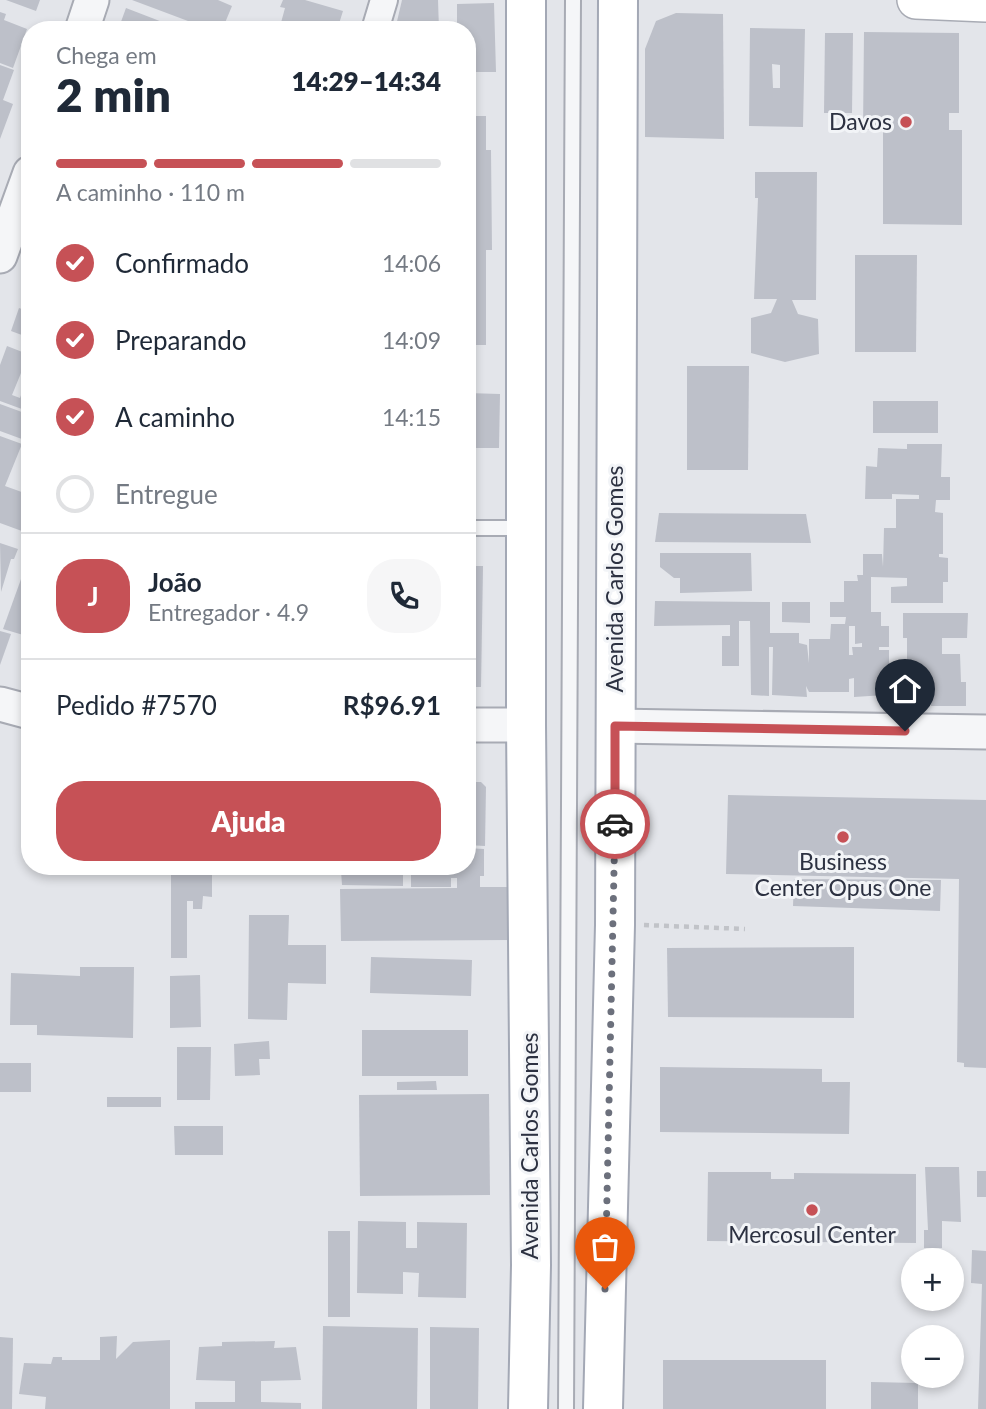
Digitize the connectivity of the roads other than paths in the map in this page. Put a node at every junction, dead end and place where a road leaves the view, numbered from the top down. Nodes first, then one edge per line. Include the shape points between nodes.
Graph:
1 (92, 0) edge
2 (384, 0) edge
3 (526, 0) edge
4 (573, 0) edge
5 (618, 0) edge
6 (916, 0) edge
7 (986, 3) edge
8 (85, 21) edge
9 (378, 21) edge
10 (21, 198) edge
11 (0, 256) edge
12 (476, 528) edge
13 (526, 528) junction
14 (0, 704) edge
15 (21, 710) edge
16 (476, 725) edge
17 (526, 725) junction
18 (615, 726) junction
19 (986, 732) edge
20 (528, 1409) edge
21 (566, 1409) edge
22 (603, 1409) edge

1 - 8 street
2 - 9 street
3 - 13 main road, Avenida Carlos Gomes
4 - 21 lane
5 - 18 main road, Avenida Carlos Gomes
6 - 7 main road
10 - 11 street
12 - 13 lane
13 - 17 main road, Avenida Carlos Gomes
14 - 15 street
16 - 17 street
17 - 20 main road, Avenida Carlos Gomes
18 - 19 street
18 - 22 main road, Avenida Carlos Gomes

